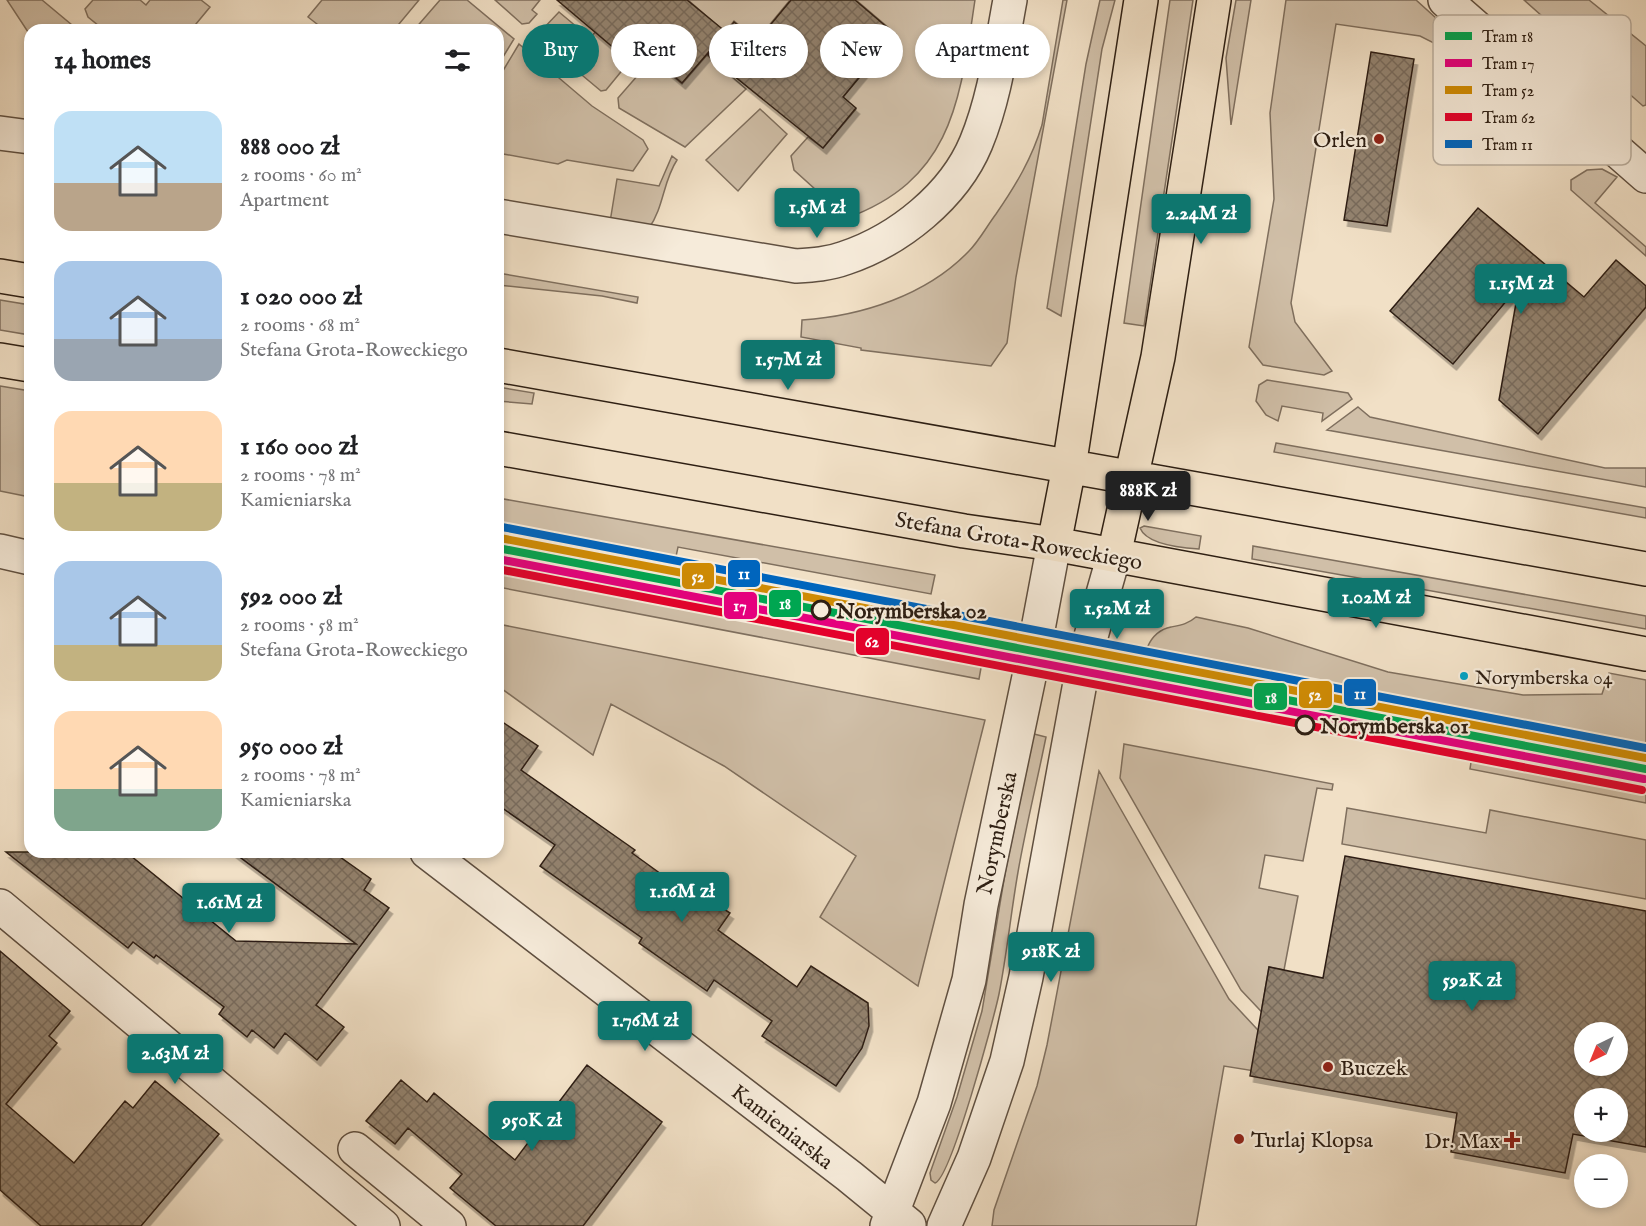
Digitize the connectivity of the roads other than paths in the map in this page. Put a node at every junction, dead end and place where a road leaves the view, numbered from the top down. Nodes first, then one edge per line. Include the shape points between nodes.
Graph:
1 (1010, 0) edge
2 (1141, 0) edge
3 (1214, 0) edge
4 (1445, 0) edge
5 (1463, 15) edge
6 (0, 128) edge
7 (0, 133) edge
8 (24, 137) edge
9 (0, 139) edge
10 (504, 217) edge
11 (0, 276) edge
12 (24, 280) edge
13 (0, 360) edge
14 (24, 364) edge
15 (504, 366) edge
16 (504, 449) edge
17 (1069, 467) junction
18 (1132, 478) junction
19 (1054, 544) junction
20 (0, 551) edge
21 (1114, 555) junction
22 (24, 557) edge
23 (1646, 568) edge
24 (1646, 654) edge
25 (435, 858) edge
26 (0, 906) edge
27 (355, 1149) dead end
28 (897, 1221) edge
29 (383, 1226) edge
30 (449, 1226) edge
31 (944, 1226) edge

1 - 10 street via 994,89 976,144 956,179 920,216 893,235 846,258 796,266
2 - 17 main road, Norymberska
3 - 18 main road via 1158,357
4 - 5 street
6 - 7 street
7 - 8 street
7 - 9 street
11 - 12 main road
13 - 14 main road
15 - 17 main road
16 - 19 main road, Stefana Grota-Roweckiego
17 - 18 main road
17 - 19 main road, Norymberska
18 - 21 main road
18 - 23 main road
19 - 21 main road, Stefana Grota-Roweckiego
19 - 28 street, Norymberska via 969,980
20 - 22 street
21 - 24 main road, Stefana Grota-Roweckiego
21 - 31 street via 1082,670 1007,1061 974,1158
25 - 28 street, Kamieniarska
26 - 29 street
27 - 30 street

